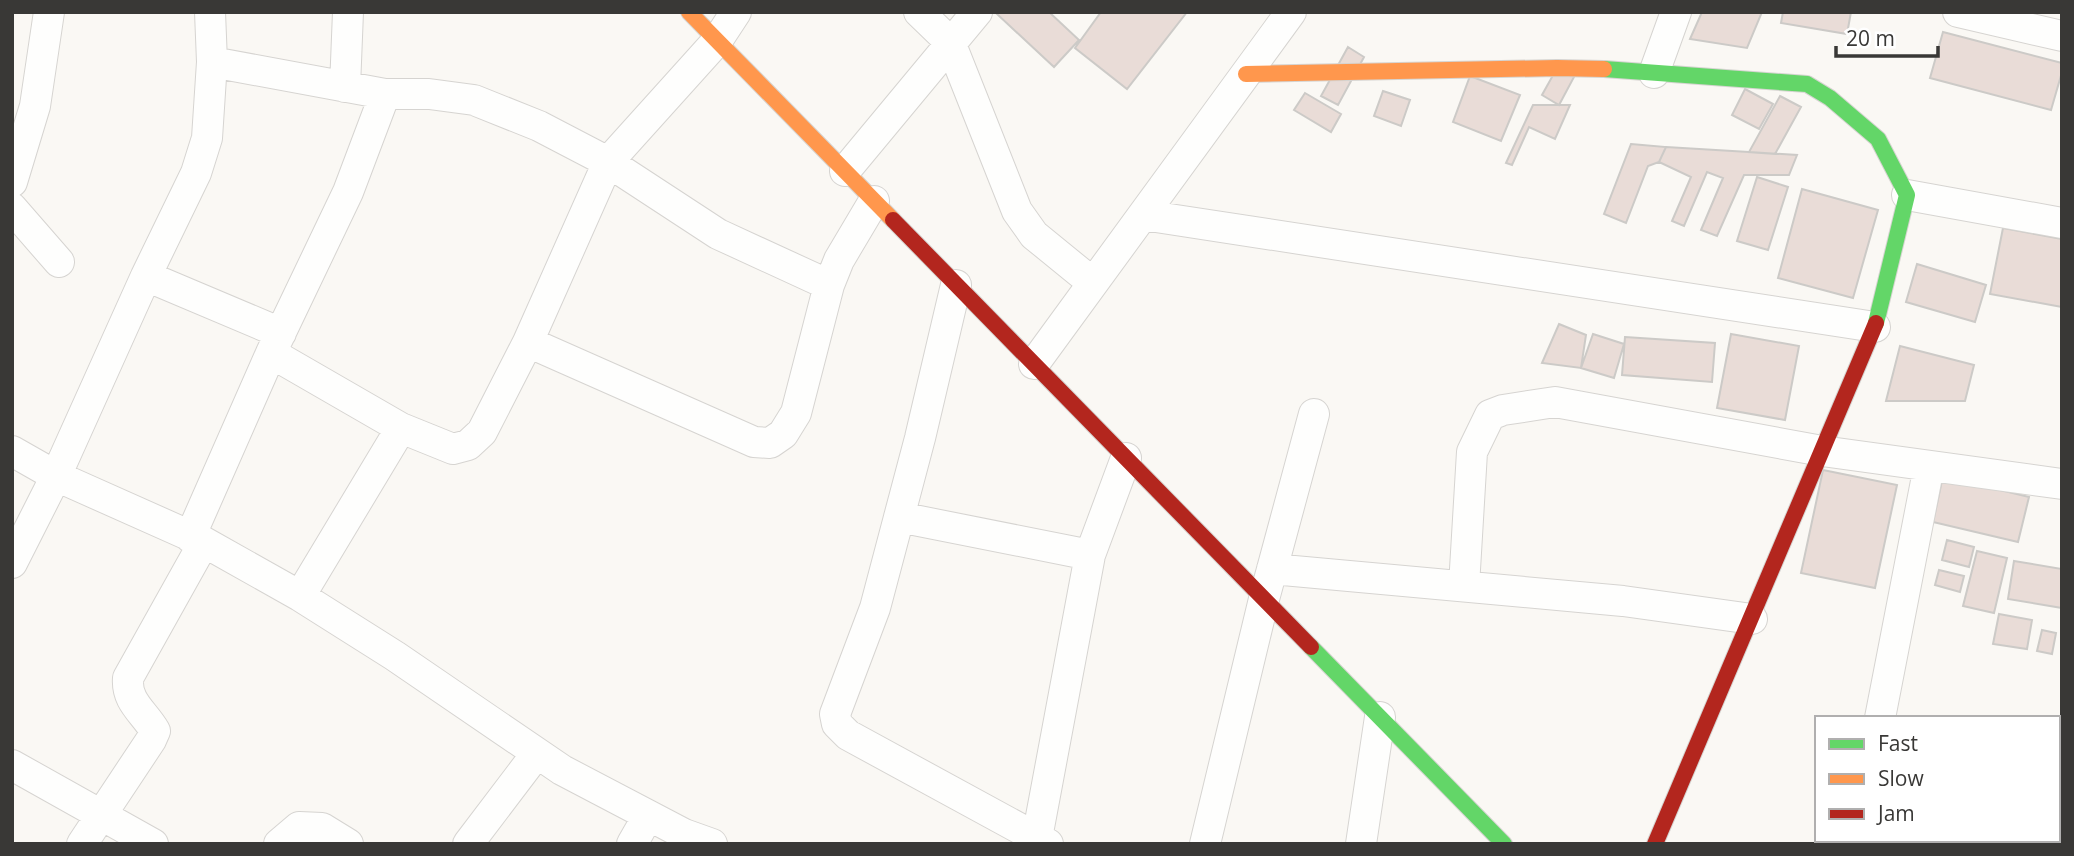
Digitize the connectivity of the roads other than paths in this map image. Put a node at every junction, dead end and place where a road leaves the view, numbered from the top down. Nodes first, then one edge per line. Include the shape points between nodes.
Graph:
1 (49, 12) edge
2 (210, 12) edge
3 (348, 12) edge
4 (689, 12) edge
5 (736, 12) edge
6 (919, 12) edge
7 (977, 12) edge
8 (1292, 12) edge
9 (1676, 12) edge
10 (1958, 12) edge
11 (2062, 36) edge
12 (717, 41) junction
13 (950, 42) junction
14 (212, 62) junction
15 (1654, 73) junction
16 (1247, 74) junction
17 (345, 87) junction
18 (385, 94) junction
19 (608, 162) junction
20 (845, 171) junction
21 (12, 182) edge
22 (1907, 195) junction
23 (874, 201) junction
24 (12, 208) edge
25 (1143, 215) junction
26 (2062, 223) edge
27 (59, 262) dead end
28 (146, 276) junction
29 (1093, 283) junction
30 (829, 285) junction
31 (956, 285) junction
32 (1875, 327) junction
33 (528, 342) junction
34 (276, 343) junction
35 (1034, 364) junction
36 (1314, 414) dead end
37 (401, 428) junction
38 (12, 451) edge
39 (1822, 451) junction
40 (1126, 458) junction
41 (1929, 466) junction
42 (56, 476) junction
43 (2062, 484) edge
44 (899, 517) junction
45 (197, 540) junction
46 (1090, 555) junction
47 (12, 563) edge
48 (1272, 569) junction
49 (1464, 586) junction
50 (300, 596) junction
51 (1264, 599) junction
52 (1752, 619) junction
53 (1880, 716) edge
54 (1380, 717) junction
55 (537, 753) junction
56 (12, 765) edge
57 (101, 814) junction
58 (648, 816) junction
59 (1043, 841) edge
60 (82, 844) edge
61 (153, 844) edge
62 (279, 844) edge
63 (348, 844) edge
64 (468, 844) edge
65 (632, 844) edge
66 (712, 844) edge
67 (1205, 844) edge
68 (1361, 844) edge
69 (1504, 844) edge
70 (1656, 844) edge

1 - 21 street via 35,106
2 - 14 street
3 - 17 street
4 - 12 street
5 - 12 street
6 - 13 street
7 - 13 street
8 - 16 street
9 - 15 street
10 - 11 street
12 - 19 street
12 - 20 street
13 - 20 street
13 - 29 street via 1017,211 1034,235
14 - 17 street
14 - 28 street via 207,138 196,173
15 - 16 street via 1557,68
15 - 22 street via 1807,84 1878,139
16 - 25 street
17 - 18 street
18 - 19 street via 474,100 539,126
18 - 34 street via 348,192
19 - 30 street via 718,234
19 - 33 street
20 - 23 street
22 - 26 street
22 - 32 street
23 - 30 street
23 - 31 street
24 - 27 street
25 - 29 street
25 - 32 street
28 - 34 street
28 - 42 street
29 - 35 street
30 - 33 street via 796,413 783,434 770,443 754,442
31 - 35 street
31 - 44 street
32 - 39 street
33 - 37 street via 482,432 468,445 453,449
34 - 37 street
34 - 45 street
35 - 40 street
36 - 48 street
37 - 50 street
38 - 42 street
39 - 41 street
39 - 49 street via 1555,402 1503,410 1490,415 1472,452
39 - 52 street
40 - 46 street
40 - 51 street
41 - 43 street
41 - 53 street
42 - 45 street
42 - 47 street
44 - 46 street
44 - 59 street via 874,608 835,714 837,724 848,735
45 - 50 street
45 - 57 street via 128,678 132,701 155,731
46 - 59 street
48 - 49 street
48 - 51 street
49 - 52 street
50 - 55 street
51 - 54 street
51 - 67 street
52 - 70 street
54 - 68 street
54 - 69 street
55 - 58 street
55 - 64 street
56 - 57 street
57 - 60 street
57 - 61 street
58 - 65 street
58 - 66 street
62 - 63 street via 299,827 322,828

